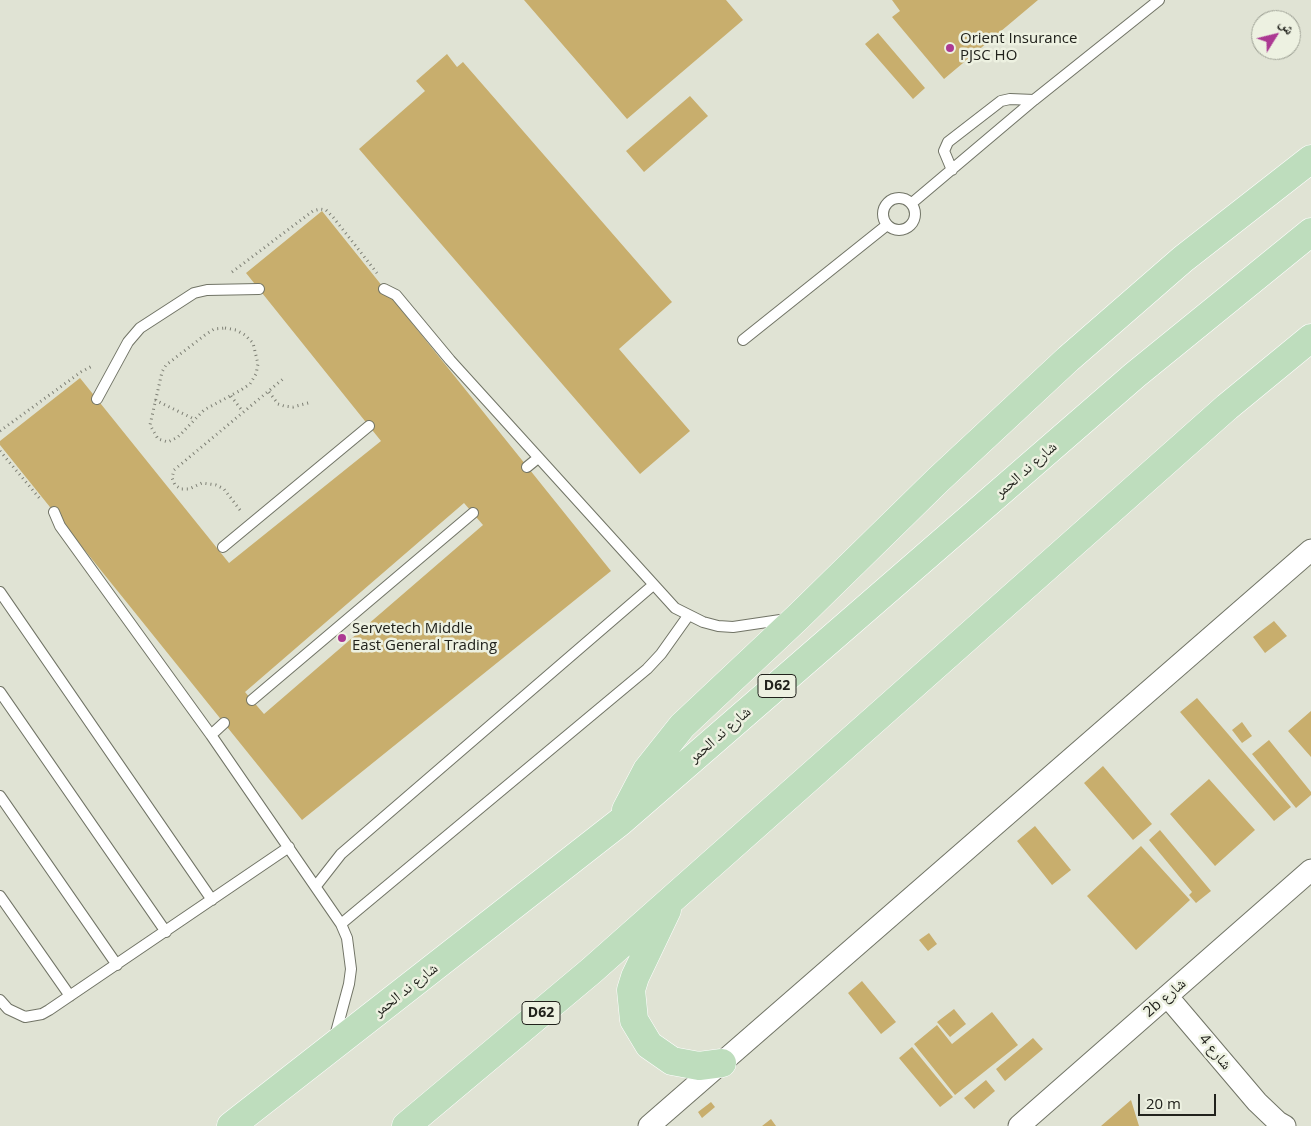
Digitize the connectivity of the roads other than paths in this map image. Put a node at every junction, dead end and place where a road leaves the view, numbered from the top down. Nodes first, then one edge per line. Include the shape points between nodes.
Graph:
1 (1159, 0) edge
2 (1034, 100) junction
3 (1311, 159) edge
4 (952, 170) junction
5 (912, 204) junction
6 (887, 225) junction
7 (1311, 232) edge
8 (259, 289) dead end
9 (387, 289) road end
10 (1311, 338) edge
11 (743, 340) dead end
12 (97, 398) dead end
13 (369, 426) dead end
14 (538, 458) junction
15 (528, 467) dead end
16 (473, 513) dead end
17 (54, 514) road end
18 (222, 547) dead end
19 (1311, 550) edge
20 (652, 586) junction
21 (0, 592) edge
22 (688, 616) junction
23 (798, 617) junction
24 (0, 692) edge
25 (252, 700) dead end
26 (224, 723) dead end
27 (210, 735) junction
28 (0, 796) edge
29 (620, 822) junction
30 (289, 847) junction
31 (1311, 870) edge
32 (316, 886) junction
33 (0, 896) edge
34 (674, 897) junction
35 (212, 900) junction
36 (341, 924) junction
37 (166, 932) junction
38 (117, 964) junction
39 (70, 996) junction
40 (1167, 996) junction
41 (0, 1000) edge
42 (332, 1049) junction
43 (722, 1062) junction
44 (231, 1126) edge
45 (406, 1126) edge
46 (649, 1126) edge
47 (1019, 1126) edge
48 (1285, 1126) edge

1 - 2 lane
2 - 4 lane
2 - 4 lane via 1001,102 948,142 944,151
3 - 23 main road via 1183,258 1075,353 938,480
4 - 5 lane
5 - 6 lane via 916,211 910,227 903,231
5 - 6 lane via 896,198 889,202 883,218
6 - 11 lane
7 - 29 main road, شارع ند الحمر / D62 via 1135,375
8 - 12 lane via 194,293 140,328 131,337
9 - 14 lane via 447,362
10 - 34 main road, D62 via 1227,407
13 - 18 lane
14 - 15 lane
14 - 20 lane
16 - 25 lane
17 - 27 lane
19 - 43 street
20 - 22 lane via 674,608
20 - 32 lane via 342,854
21 - 35 lane
22 - 23 lane via 733,627
22 - 36 lane via 662,654 647,669
23 - 29 main road via 663,747
24 - 37 lane
26 - 27 lane
27 - 30 lane
28 - 38 lane
29 - 42 main road, شارع ند الحمر / D62
30 - 32 lane
30 - 35 lane
31 - 40 street, 2b شارع
32 - 36 lane
33 - 39 lane
34 - 43 main road via 635,977 631,990 634,1020 649,1045 672,1061 699,1066
34 - 45 main road, D62
35 - 37 lane
36 - 42 lane via 347,938 351,969
37 - 38 lane
38 - 39 lane
39 - 41 lane via 42,1014 25,1017 8,1009
40 - 47 street, 2b شارع
40 - 48 street, شارع 4 via 1257,1102
42 - 44 main road, شارع ند الحمر / D62
43 - 46 street

